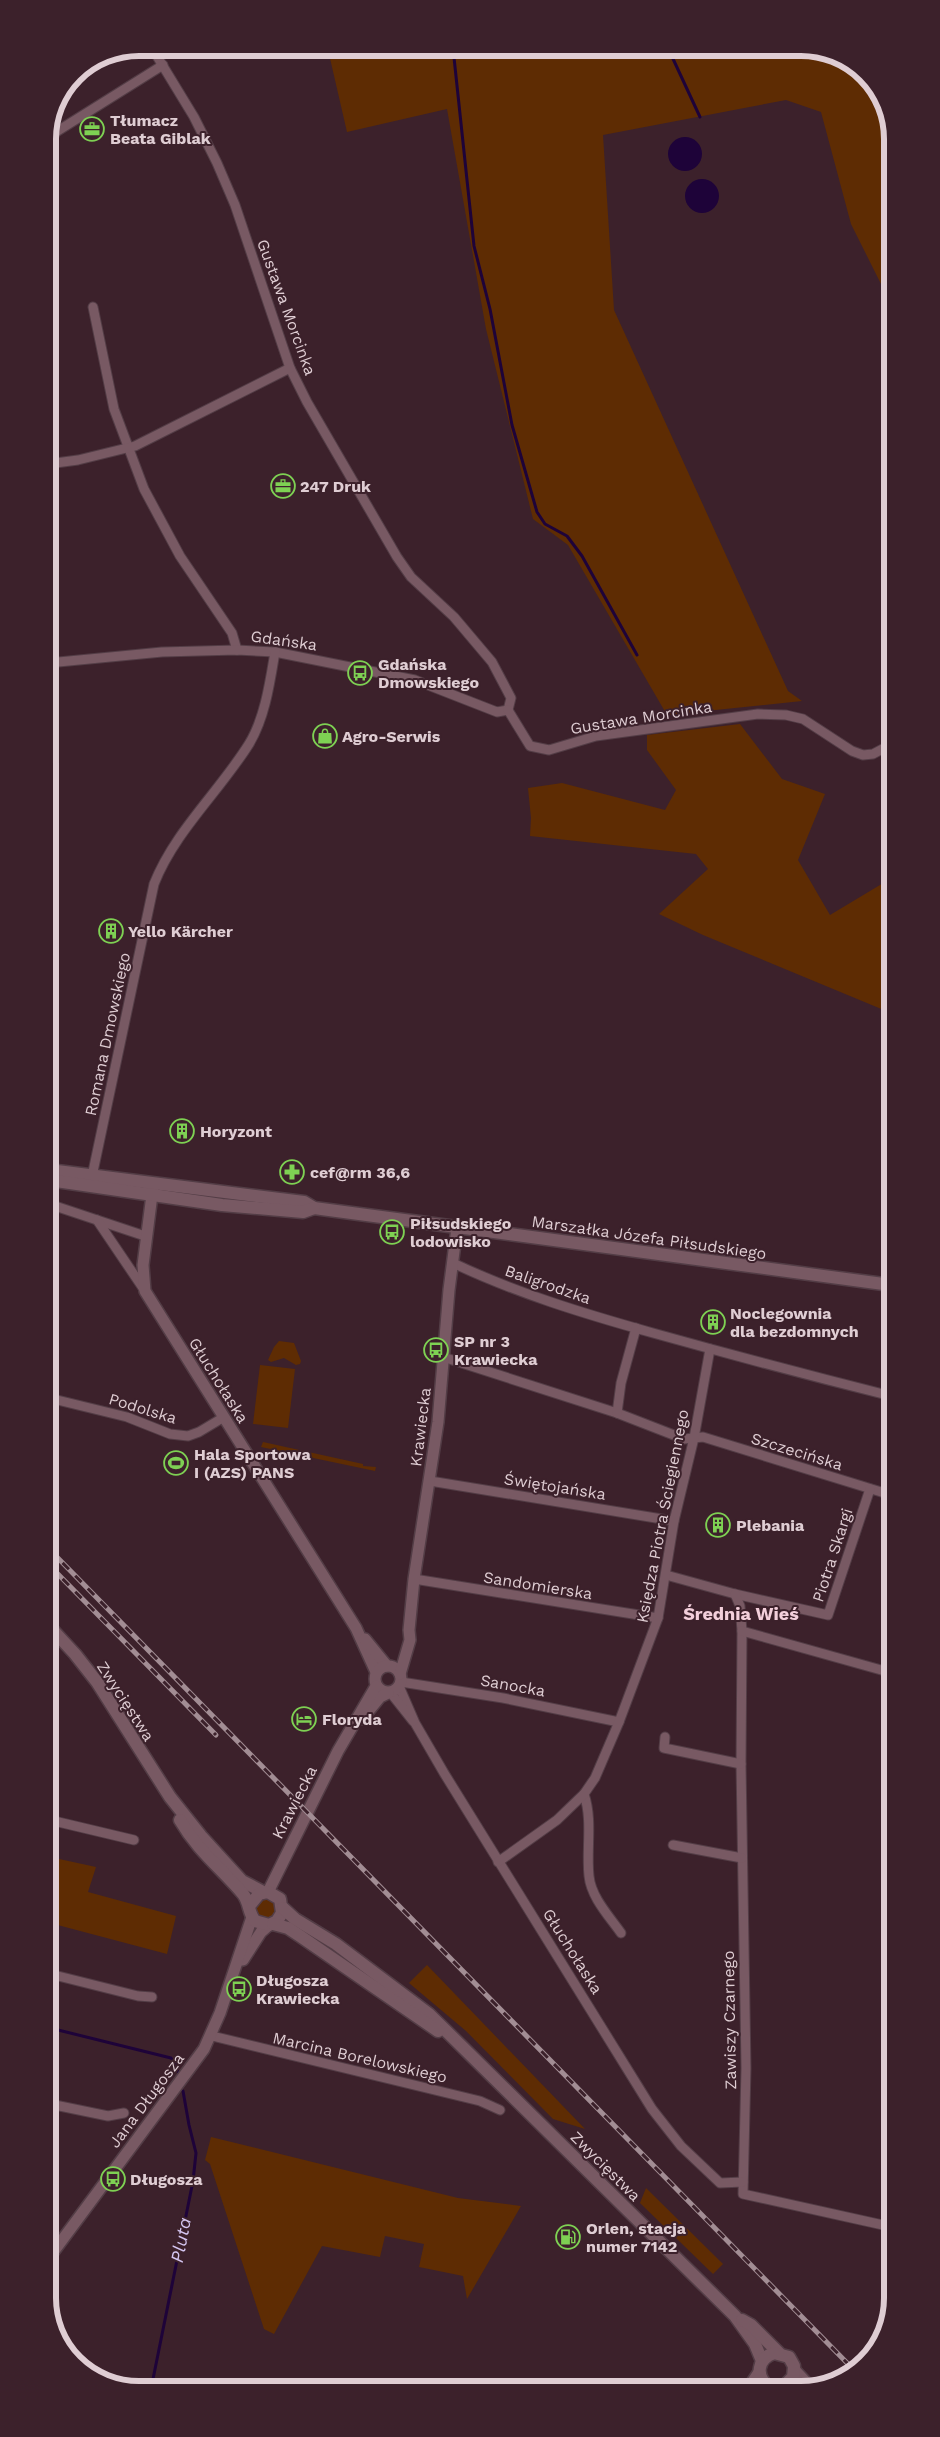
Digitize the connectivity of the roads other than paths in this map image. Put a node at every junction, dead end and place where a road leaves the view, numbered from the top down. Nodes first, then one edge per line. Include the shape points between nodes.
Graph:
1 (157, 56) edge
2 (163, 65) junction
3 (56, 132) edge
4 (93, 307) dead end
5 (290, 368) junction
6 (127, 448) junction
7 (56, 463) edge
8 (237, 650) junction
9 (275, 652) junction
10 (56, 662) edge
11 (508, 710) junction
12 (884, 748) edge
13 (56, 1172) edge
14 (56, 1180) edge
15 (91, 1182) junction
16 (152, 1190) junction
17 (56, 1206) edge
18 (97, 1220) junction
19 (457, 1228) junction
20 (145, 1236) junction
21 (453, 1262) junction
22 (884, 1284) edge
23 (145, 1291) junction
24 (636, 1328) junction
25 (710, 1349) junction
26 (444, 1357) junction
27 (884, 1394) edge
28 (56, 1400) edge
29 (617, 1413) junction
30 (224, 1417) junction
31 (694, 1438) junction
32 (430, 1481) junction
33 (870, 1489) junction
34 (884, 1493) edge
35 (674, 1521) junction
36 (666, 1575) junction
37 (414, 1579) junction
38 (735, 1594) junction
39 (658, 1618) junction
40 (356, 1628) junction
41 (409, 1630) junction
42 (742, 1631) junction
43 (56, 1633) edge
44 (388, 1666) junction
45 (884, 1671) edge
46 (376, 1672) junction
47 (396, 1685) junction
48 (376, 1686) junction
49 (619, 1722) junction
50 (352, 1730) junction
51 (665, 1737) dead end
52 (741, 1764) junction
53 (584, 1794) junction
54 (170, 1797) junction
55 (56, 1821) edge
56 (134, 1840) dead end
57 (673, 1845) dead end
58 (742, 1858) junction
59 (498, 1862) junction
60 (266, 1892) junction
61 (283, 1908) junction
62 (251, 1911) junction
63 (271, 1924) junction
64 (621, 1933) dead end
65 (234, 1974) junction
66 (56, 1976) edge
67 (152, 1997) dead end
68 (212, 2036) junction
69 (453, 2039) junction
70 (56, 2105) edge
71 (500, 2110) dead end
72 (124, 2113) dead end
73 (743, 2182) junction
74 (884, 2225) edge
75 (56, 2248) edge
76 (735, 2316) junction
77 (779, 2353) junction
78 (761, 2367) junction
79 (794, 2371) junction
80 (753, 2381) edge
81 (764, 2381) edge
82 (790, 2381) edge
83 (804, 2381) edge

1 - 2 street, Gustawa Morcinka
2 - 3 street
2 - 5 street, Gustawa Morcinka via 194,118 224,180
4 - 6 street via 104,369
5 - 6 street via 160,435
5 - 11 street, Gustawa Morcinka via 397,557 411,577 454,617 492,662 511,698
6 - 7 street
6 - 8 street via 169,537 232,633
8 - 9 street, Gdańska
8 - 10 street, Gdańska via 132,653
9 - 11 street, Gdańska via 415,680 497,712
9 - 15 street, Romana Dmowskiego via 261,714 249,743 173,845 154,884
11 - 12 street, Gustawa Morcinka via 530,746 549,750 596,736 758,714 803,718 863,755
13 - 15 main road, Marszałka Józefa Piłsudskiego
14 - 15 main road, Marszałka Józefa Piłsudskiego
15 - 16 main road, Marszałka Józefa Piłsudskiego
16 - 19 main road, Marszałka Józefa Piłsudskiego via 304,1202 314,1208
16 - 20 street, Głuchołaska
17 - 18 street
18 - 20 street
18 - 23 street
19 - 21 street, Krawiecka
19 - 22 main road, Marszałka Józefa Piłsudskiego
20 - 23 street, Głuchołaska via 142,1278
21 - 24 street, Baligrodzka via 503,1285
21 - 26 street, Krawiecka
23 - 30 street, Głuchołaska
24 - 25 street, Baligrodzka
24 - 29 street via 621,1383
25 - 27 street, Baligrodzka
25 - 31 street, Księdza Piotra Ściegiennego
26 - 29 street, Szczecińska
26 - 32 street, Krawiecka
28 - 30 street, Podolska via 127,1417 170,1434 188,1436
29 - 31 street, Szczecińska via 684,1439
30 - 40 street, Głuchołaska
31 - 33 street, Szczecińska via 703,1437
31 - 35 street, Księdza Piotra Ściegiennego
32 - 35 street, Świętojańska
32 - 37 street, Krawiecka
33 - 34 street, Szczecińska
33 - 38 street, Piotra Skargi via 828,1615
35 - 36 street, Księdza Piotra Ściegiennego
36 - 38 street, Piotra Skargi
36 - 39 street, Księdza Piotra Ściegiennego
37 - 39 street, Sandomierska
37 - 41 street, Krawiecka
38 - 42 street, Zawiszy Czarnego via 740,1606
39 - 49 street, Księdza Piotra Ściegiennego
40 - 44 street, Głuchołaska
40 - 46 street, Głuchołaska
41 - 44 street, Krawiecka via 401,1651
41 - 47 street, Krawiecka via 410,1640
42 - 45 street
42 - 52 street, Zawiszy Czarnego
43 - 54 main road, Zwycięstwa via 97,1682
44 - 46 street
44 - 47 street, Głuchołaska via 395,1668
46 - 48 street
47 - 48 street
47 - 49 street, Sanocka via 503,1698
47 - 50 street, Krawiecka via 380,1696
47 - 59 street, Głuchołaska via 414,1723
48 - 50 street, Krawiecka
49 - 53 street, Księdza Piotra Ściegiennego via 595,1778
50 - 60 street, Krawiecka
51 - 52 street via 664,1748
52 - 58 street, Zawiszy Czarnego
53 - 59 street, Księdza Piotra Ściegiennego via 557,1820
53 - 64 street via 589,1808 589,1877 594,1894
54 - 60 main road, Zwycięstwa via 228,1867 249,1886
54 - 62 main road, Zwycięstwa via 192,1838 242,1892
55 - 56 street
57 - 58 street
58 - 73 street, Zawiszy Czarnego via 746,2068
59 - 73 street, Głuchołaska via 662,2123 720,2183
60 - 61 main road via 280,1899
60 - 62 main road via 255,1896
61 - 63 main road via 280,1917
61 - 69 main road, Zwycięstwa via 419,2006
62 - 63 main road via 260,1924
62 - 65 street
63 - 65 street via 261,1932
63 - 69 main road, Zwycięstwa via 288,1928
65 - 68 street
66 - 67 street
68 - 71 street, Marcina Borelowskiego via 480,2101
68 - 75 street, Jana Długosza via 188,2073
69 - 76 main road, Zwycięstwa
70 - 72 street via 108,2116
73 - 74 street via 743,2194 755,2198
76 - 77 main road, Zwycięstwa via 751,2325
76 - 78 main road, Zwycięstwa via 756,2344
77 - 78 main road via 770,2355
77 - 79 main road, Zwycięstwa via 788,2357
78 - 80 street
78 - 81 main road, Zwycięstwa
79 - 82 main road
79 - 83 main road

